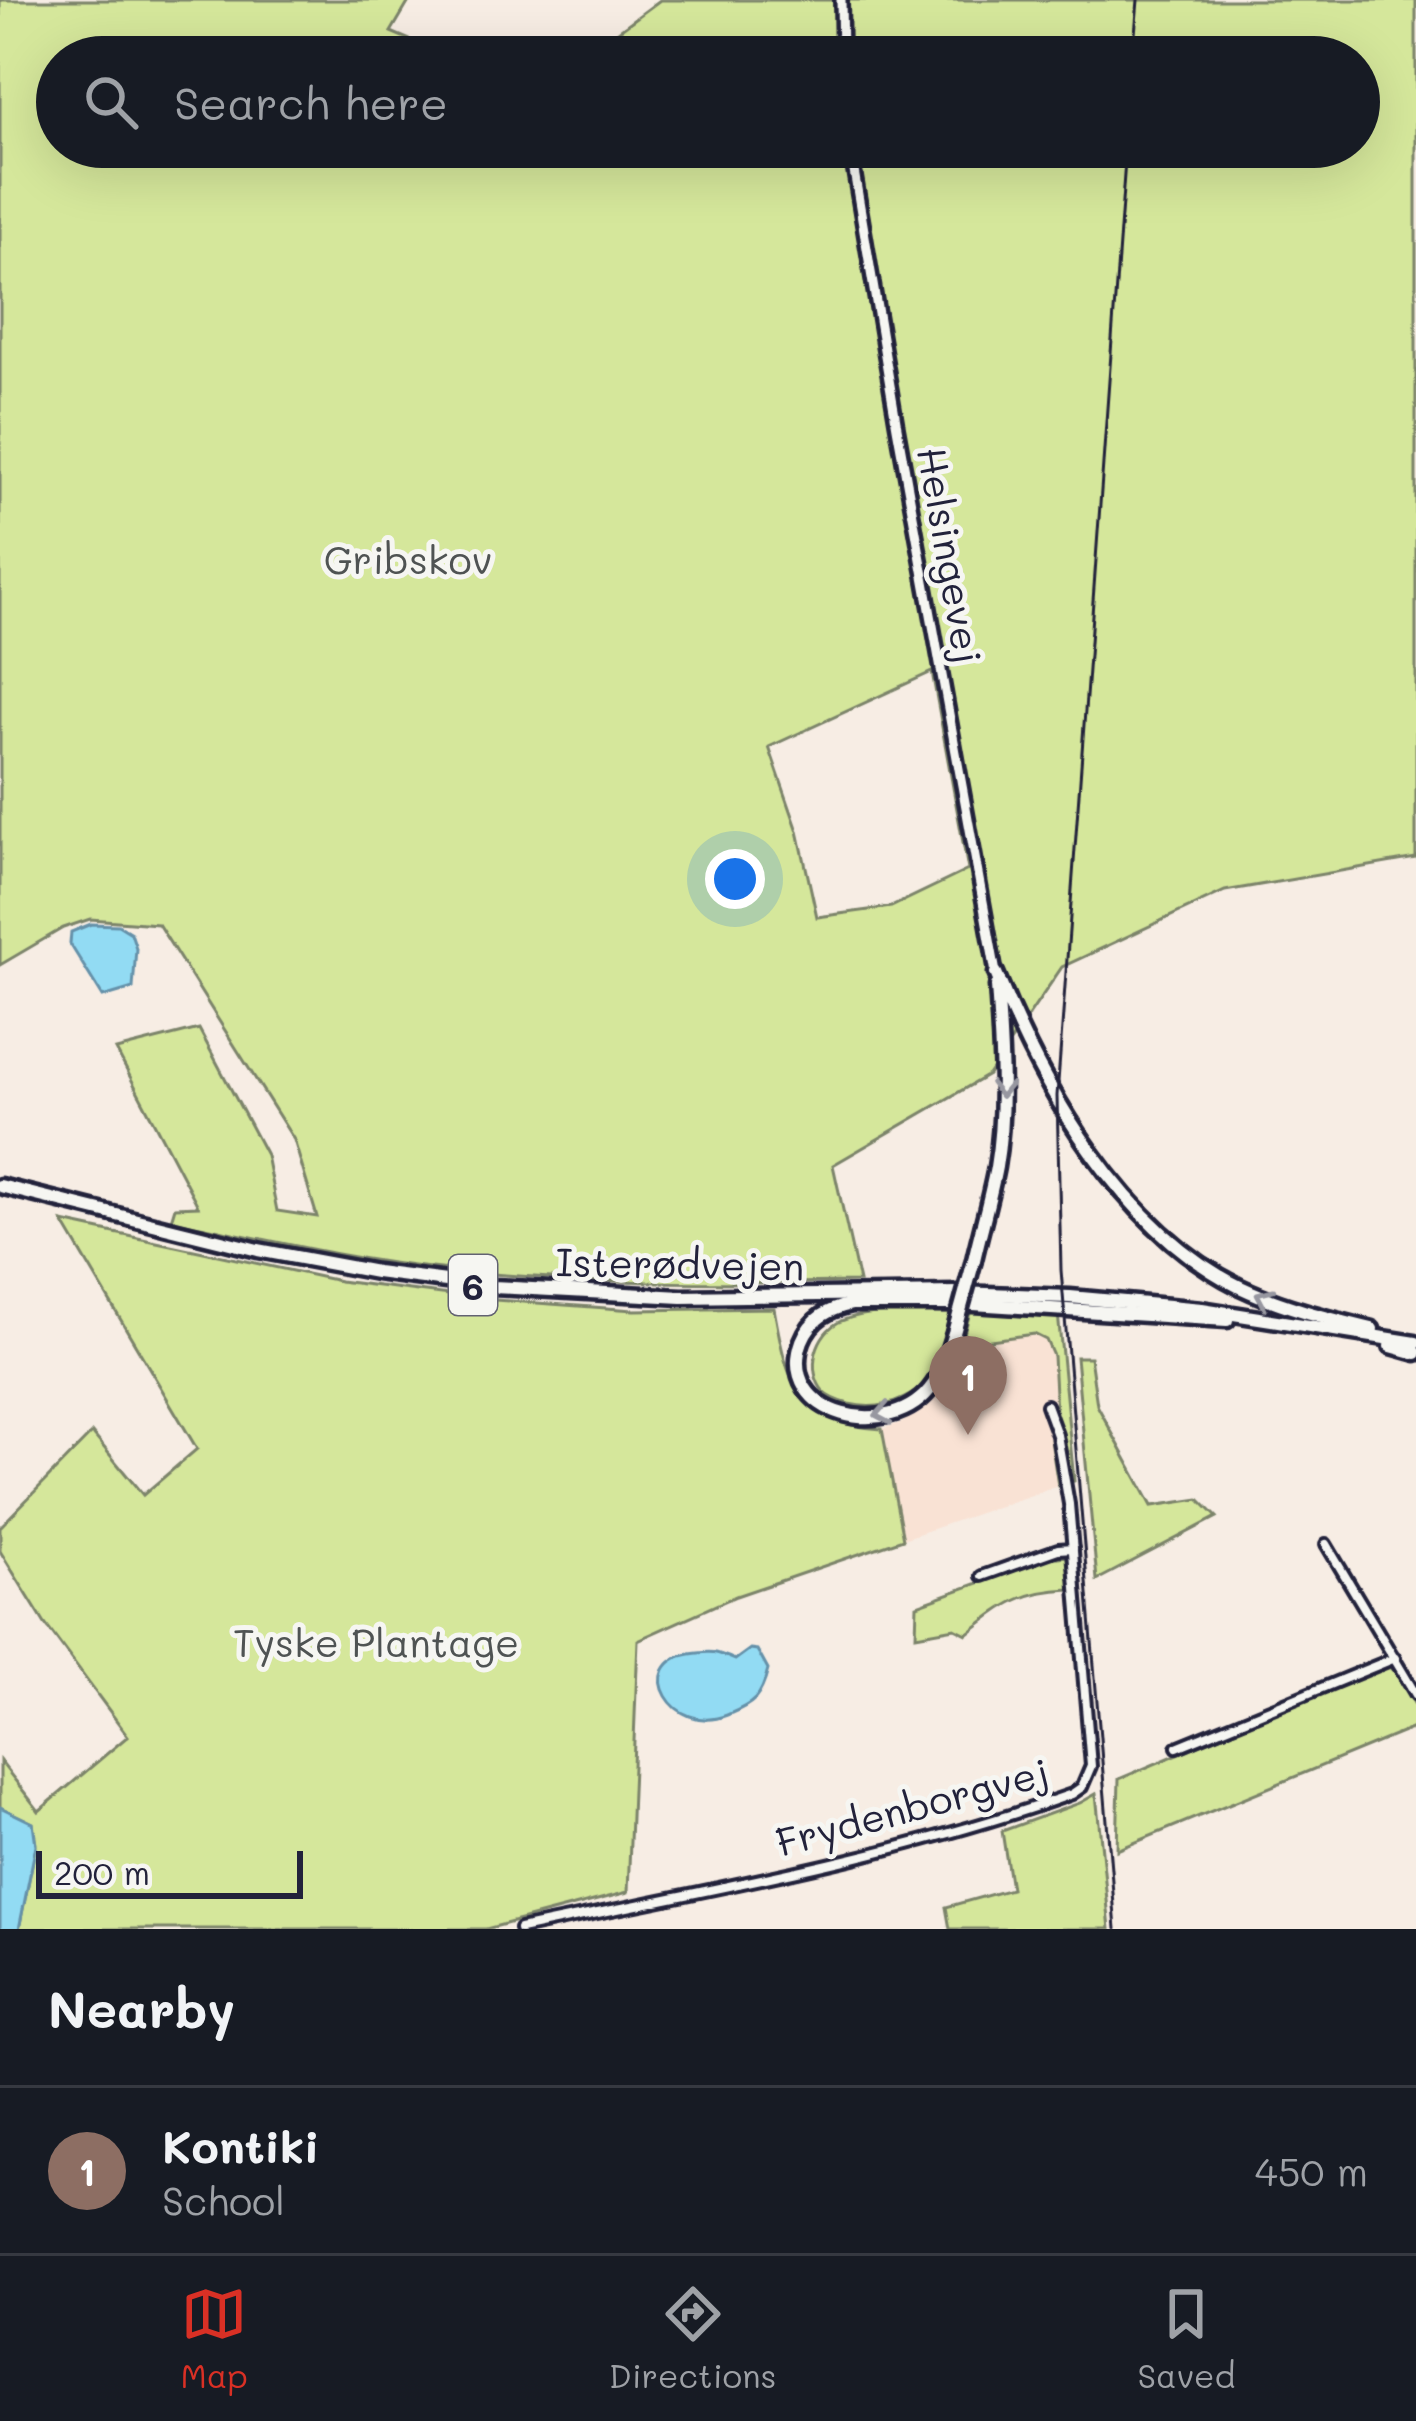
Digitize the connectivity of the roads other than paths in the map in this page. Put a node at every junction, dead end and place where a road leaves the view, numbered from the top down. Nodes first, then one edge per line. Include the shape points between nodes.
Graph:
1 (842, 0) edge
2 (842, 36) edge
3 (854, 168) edge
4 (996, 973) junction
5 (0, 1186) edge
6 (1264, 1318) junction
7 (1367, 1336) junction
8 (1416, 1343) edge
9 (1416, 1353) edge
10 (1046, 1405) dead end
11 (1326, 1544) dead end
12 (1073, 1548) junction
13 (982, 1576) dead end
14 (1395, 1658) junction
15 (1416, 1695) edge
16 (1177, 1748) dead end
17 (520, 1929) edge

1 - 2 street
3 - 4 street, Helsingevej
4 -> 6 highway, bridge via 996,1165 974,1260 954,1333 942,1370 917,1402 879,1418 838,1413 807,1390 799,1352 805,1334 817,1318 852,1304 974,1304
8 -> 4 highway via 1235,1285 1151,1222 1081,1136
5 - 6 highway, Isterødvejen / 6 via 258,1250 493,1287 661,1297 1023,1295
6 - 7 highway, Isterødvejen / 6
7 - 8 highway, Isterødvejen / 6
7 - 9 highway, Isterødvejen
10 - 12 street, Frydenborgvej
11 - 14 street
12 - 13 street
12 - 17 street, Frydenborgvej via 1091,1766 1072,1794 963,1831
14 - 15 street
14 - 16 street

